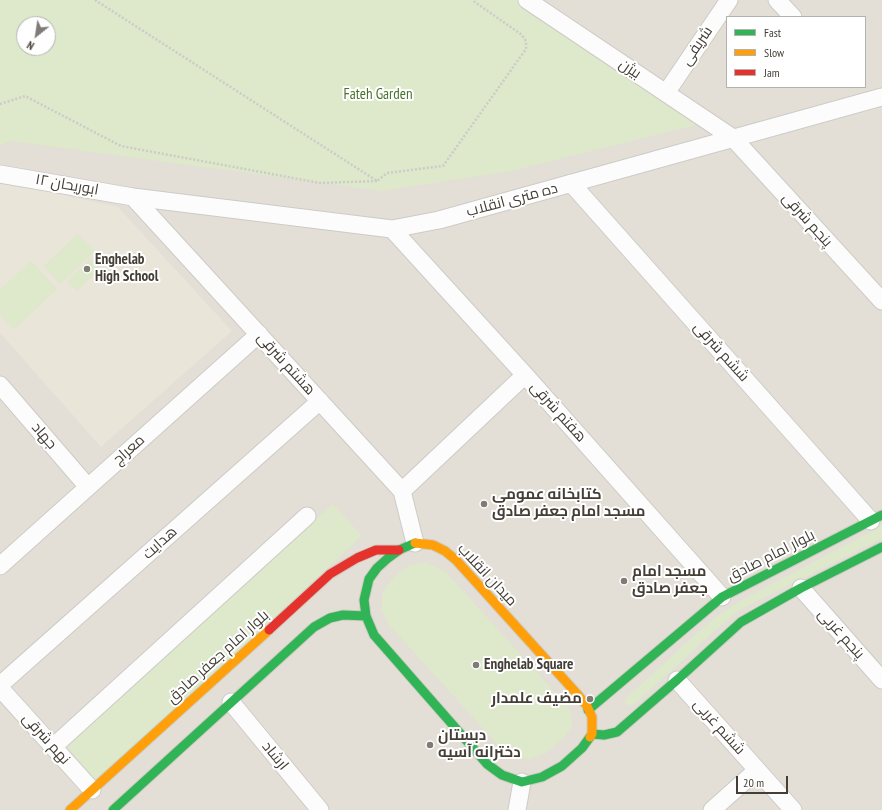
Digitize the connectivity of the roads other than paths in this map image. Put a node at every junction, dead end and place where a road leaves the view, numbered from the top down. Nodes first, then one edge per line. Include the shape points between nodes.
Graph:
1 (527, 0) edge
2 (728, 0) edge
3 (777, 0) edge
4 (792, 16) edge
5 (864, 88) edge
6 (666, 93) junction
7 (880, 101) edge
8 (733, 138) junction
9 (0, 174) edge
10 (571, 183) junction
11 (133, 197) junction
12 (392, 229) junction
13 (882, 301) edge
14 (259, 334) junction
15 (525, 375) junction
16 (0, 385) edge
17 (320, 401) junction
18 (88, 487) junction
19 (402, 491) junction
20 (307, 516) dead end
21 (877, 518) edge
22 (414, 543) junction
23 (882, 547) edge
24 (399, 550) junction
25 (0, 566) edge
26 (800, 588) junction
27 (722, 597) junction
28 (366, 616) junction
29 (677, 680) junction
30 (882, 680) edge
31 (0, 686) edge
32 (231, 702) junction
33 (588, 710) junction
34 (592, 734) junction
35 (53, 747) junction
36 (757, 770) junction
37 (522, 782) junction
38 (92, 790) junction
39 (70, 810) edge
40 (112, 810) edge
41 (320, 810) edge
42 (517, 810) edge
43 (712, 810) edge
44 (793, 810) edge

1 - 6 street, بیژن
2 - 6 street, شریفی
3 - 4 street
5 - 7 street
6 - 8 street, بیژن
7 - 8 street, ده متری انقلاب
8 - 10 street, ده متری انقلاب
8 - 13 street, پنجم شرقی
9 - 11 street, ابوریحان ۱۲
10 - 12 street, ده متری انقلاب via 439,220
10 - 21 street, ششم شرقی
11 - 12 street, ده متری انقلاب
11 - 14 street, هشتم شرقی
12 - 15 street, هفتم شرقی
14 - 17 street, هشتم شرقی
14 - 18 street, معراج
15 - 19 street
15 - 27 street, هفتم شرقی
16 - 18 street, جهاد
17 - 19 street, هشتم شرقی
17 - 31 street, هدایت
18 - 25 street, معراج
19 - 22 street, هشتم شرقی
20 - 35 street
21 - 27 main road, بلوار امام صادق
22 - 24 main road
22 - 33 main road, میدان انقلاب via 433,545 445,550 456,560 578,695
23 - 26 main road
24 - 28 main road via 377,568 369,579 364,600
24 - 38 main road, بلوار امام جعفر صادق via 376,550 330,574
26 - 29 main road via 741,622
26 - 30 street, پنجم غربی
27 - 33 main road, بلوار امام صادق
28 - 32 main road via 343,615 330,618 314,627
28 - 37 main road via 374,635 487,764 502,775
29 - 34 main road via 617,732
29 - 36 street, ششم غربی
31 - 35 street, نهم شرقی
32 - 40 main road
32 - 41 street, ارشاد
33 - 34 main road, میدان انقلاب via 592,717
34 - 37 main road via 582,748 562,766 542,777
35 - 38 street, نهم شرقی
36 - 43 street
36 - 44 street, ششم غربی
37 - 42 street
38 - 39 main road, بلوار امام جعفر صادق

